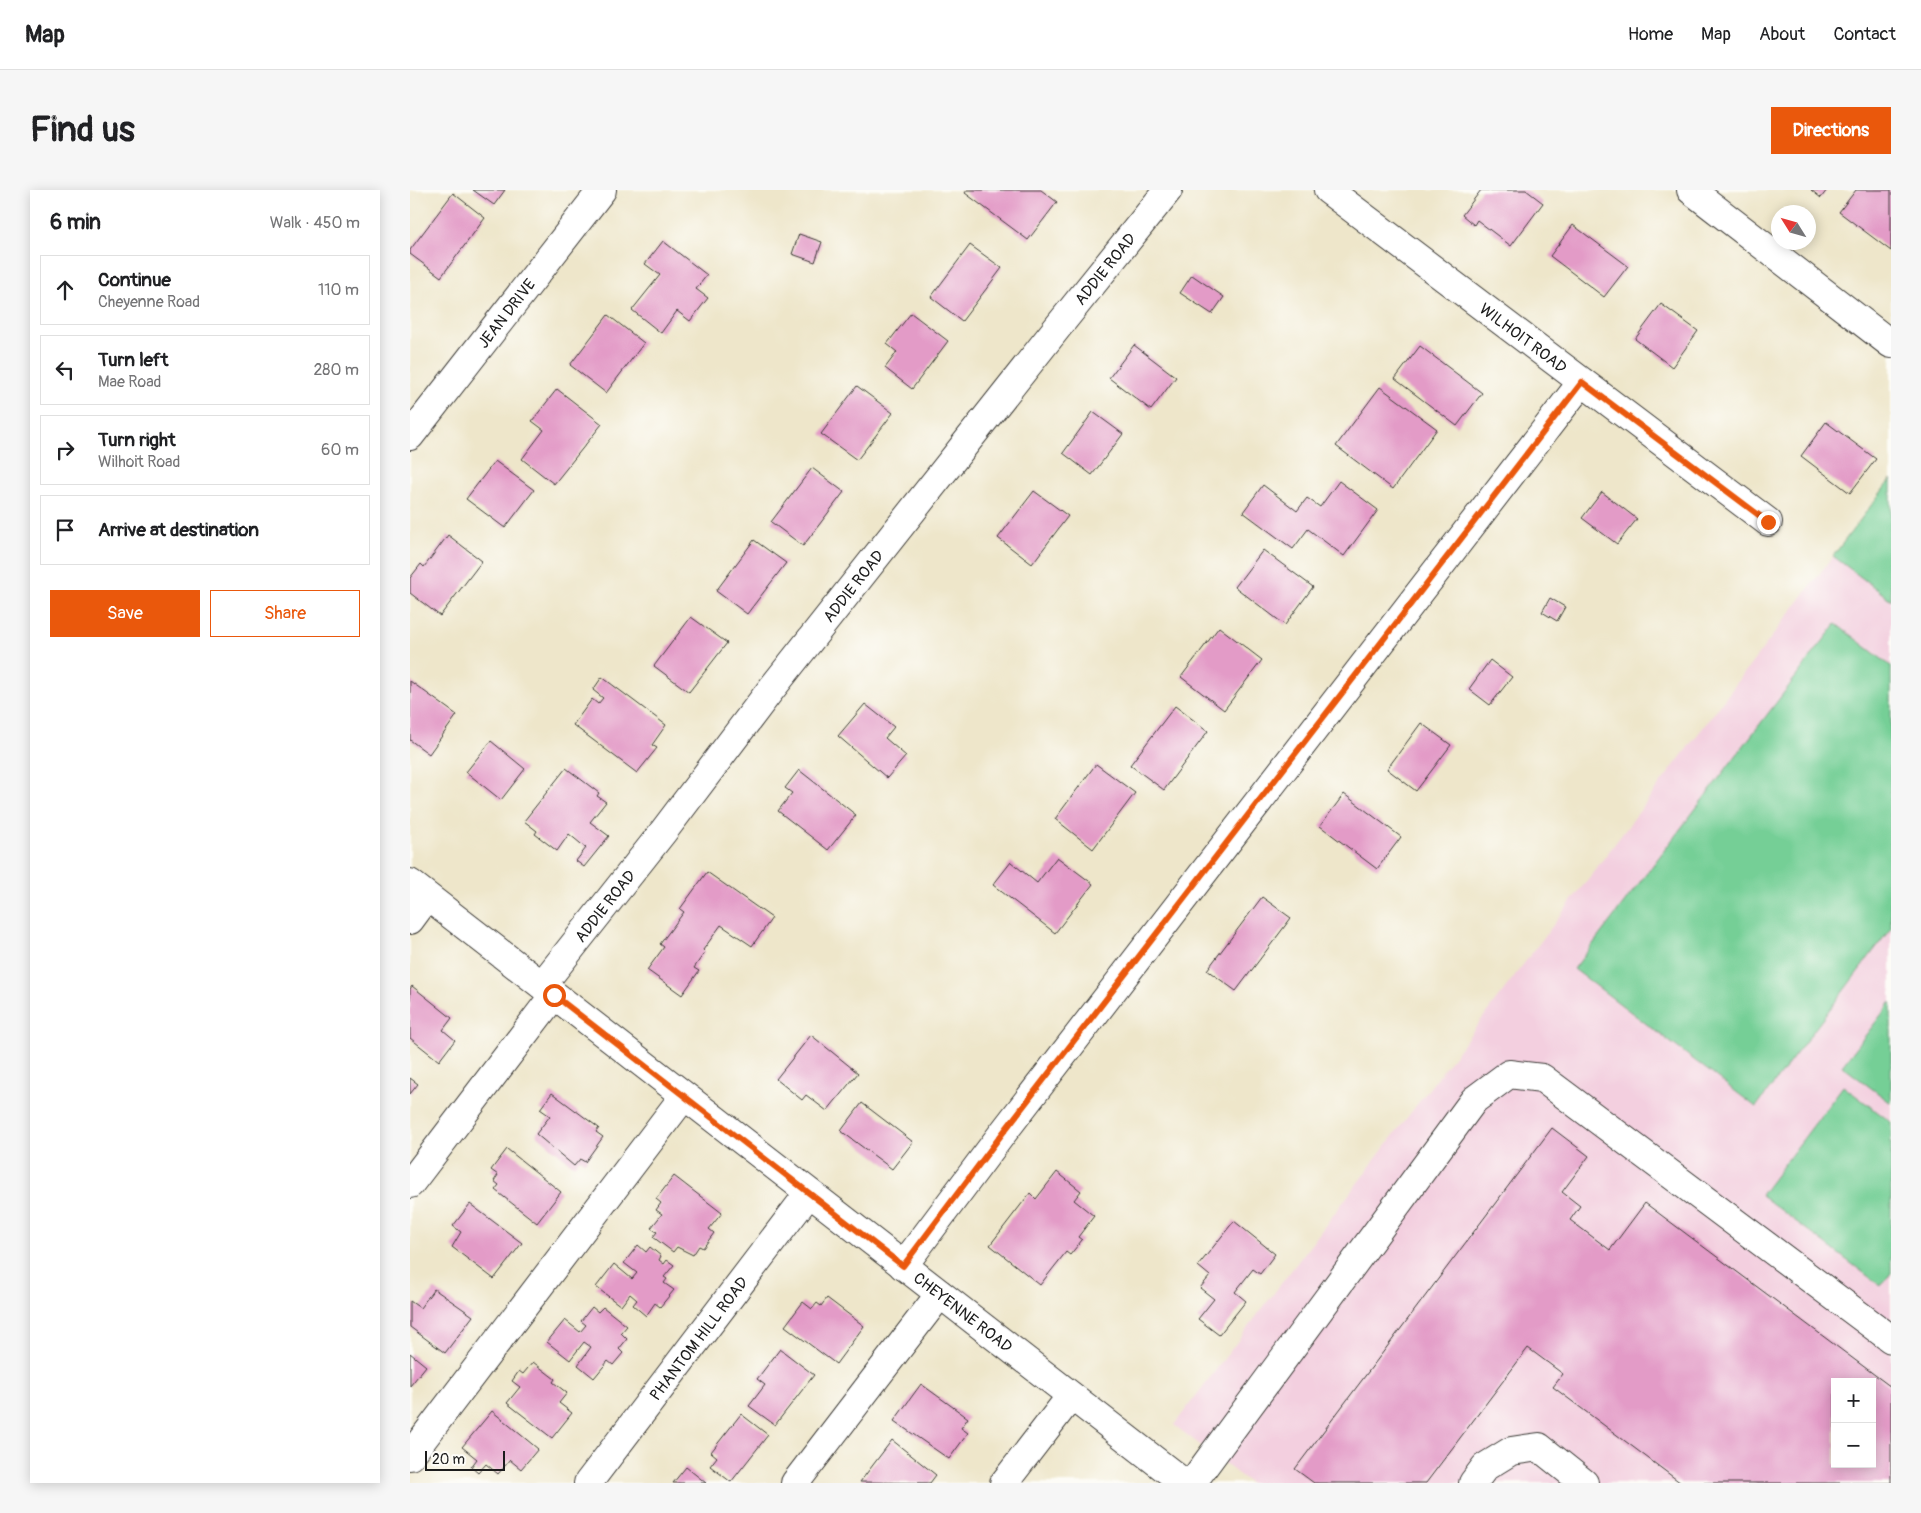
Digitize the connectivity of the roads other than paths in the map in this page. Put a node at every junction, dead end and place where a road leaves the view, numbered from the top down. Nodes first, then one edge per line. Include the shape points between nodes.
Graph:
1 (602, 190) edge
2 (1168, 190) edge
3 (1328, 190) edge
4 (1691, 190) edge
5 (1891, 344) edge
6 (1582, 382) junction
7 (410, 436) edge
8 (1768, 522) dead end
9 (419, 890) edge
10 (410, 920) edge
11 (548, 990) junction
12 (684, 1096) junction
13 (410, 1184) edge
14 (809, 1193) junction
15 (903, 1266) junction
16 (940, 1294) junction
17 (1891, 1339) edge
18 (1071, 1396) junction
19 (410, 1456) edge
20 (588, 1483) edge
21 (795, 1483) edge
22 (1004, 1483) edge
23 (1184, 1483) edge
24 (1192, 1483) edge
25 (1473, 1483) edge
26 (1584, 1483) edge

1 - 7 street, JEAN DRIVE
2 - 11 street, ADDIE ROAD via 769,692
3 - 6 street, WILHOIT ROAD
4 - 5 street
6 - 8 street, WILHOIT ROAD
6 - 15 street
9 - 10 street
9 - 11 street, CHEYENNE ROAD
11 - 12 street, CHEYENNE ROAD
11 - 13 street, ADDIE ROAD
12 - 14 street, CHEYENNE ROAD
12 - 19 street
14 - 15 street, CHEYENNE ROAD
14 - 20 street, PHANTOM HILL ROAD
15 - 16 street, CHEYENNE ROAD
16 - 18 street, CHEYENNE ROAD
16 - 21 street
17 - 24 street via 1542,1078 1509,1074 1474,1100
18 - 22 street
18 - 23 street, CHEYENNE ROAD
25 - 26 street via 1485,1467 1511,1451 1539,1448

